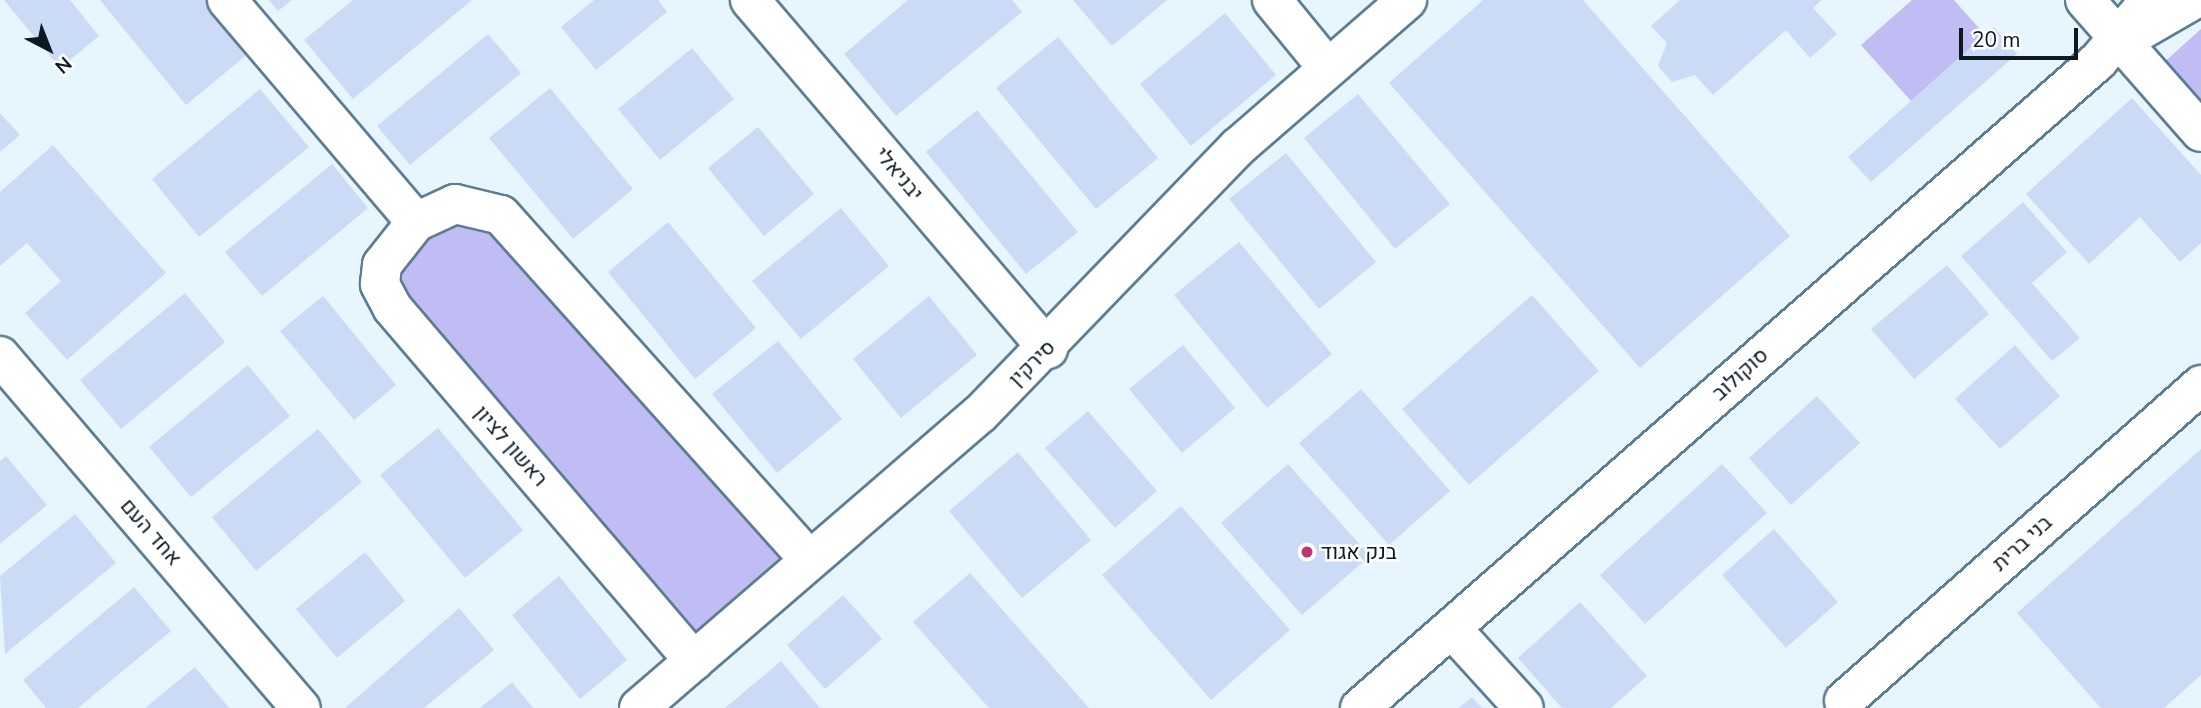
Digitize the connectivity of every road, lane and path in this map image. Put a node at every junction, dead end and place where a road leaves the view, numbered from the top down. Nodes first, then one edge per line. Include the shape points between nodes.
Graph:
1 (227, 0) edge
2 (750, 0) edge
3 (1272, 0) edge
4 (1406, 0) edge
5 (2085, 0) edge
6 (2165, 5) edge
7 (2121, 41) junction
8 (1326, 66) junction
9 (2201, 132) edge
10 (416, 222) junction
11 (1048, 349) junction
12 (0, 356) edge
13 (2201, 385) edge
14 (809, 559) junction
15 (1453, 630) junction
16 (694, 661) junction
17 (1844, 701) dead end
18 (301, 708) edge
19 (639, 708) edge
20 (1360, 708) edge
21 (1524, 708) edge

1 - 10 street
2 - 11 street, יבניאלי
3 - 8 street
4 - 8 street, סירקין
5 - 7 street
6 - 7 street, סוקולוב
7 - 9 street
7 - 15 street, סוקולוב
8 - 11 street, סירקין via 1149,234
10 - 14 street, ראשון לציון via 455,204 501,215
10 - 16 street, ראשון לציון via 382,265 380,284 391,307
11 - 14 street, סירקין
12 - 18 street, אחד העם
13 - 17 street, בני ברית
14 - 16 street, סירקין
15 - 20 street, סוקולוב
15 - 21 street
16 - 19 street, סירקין

